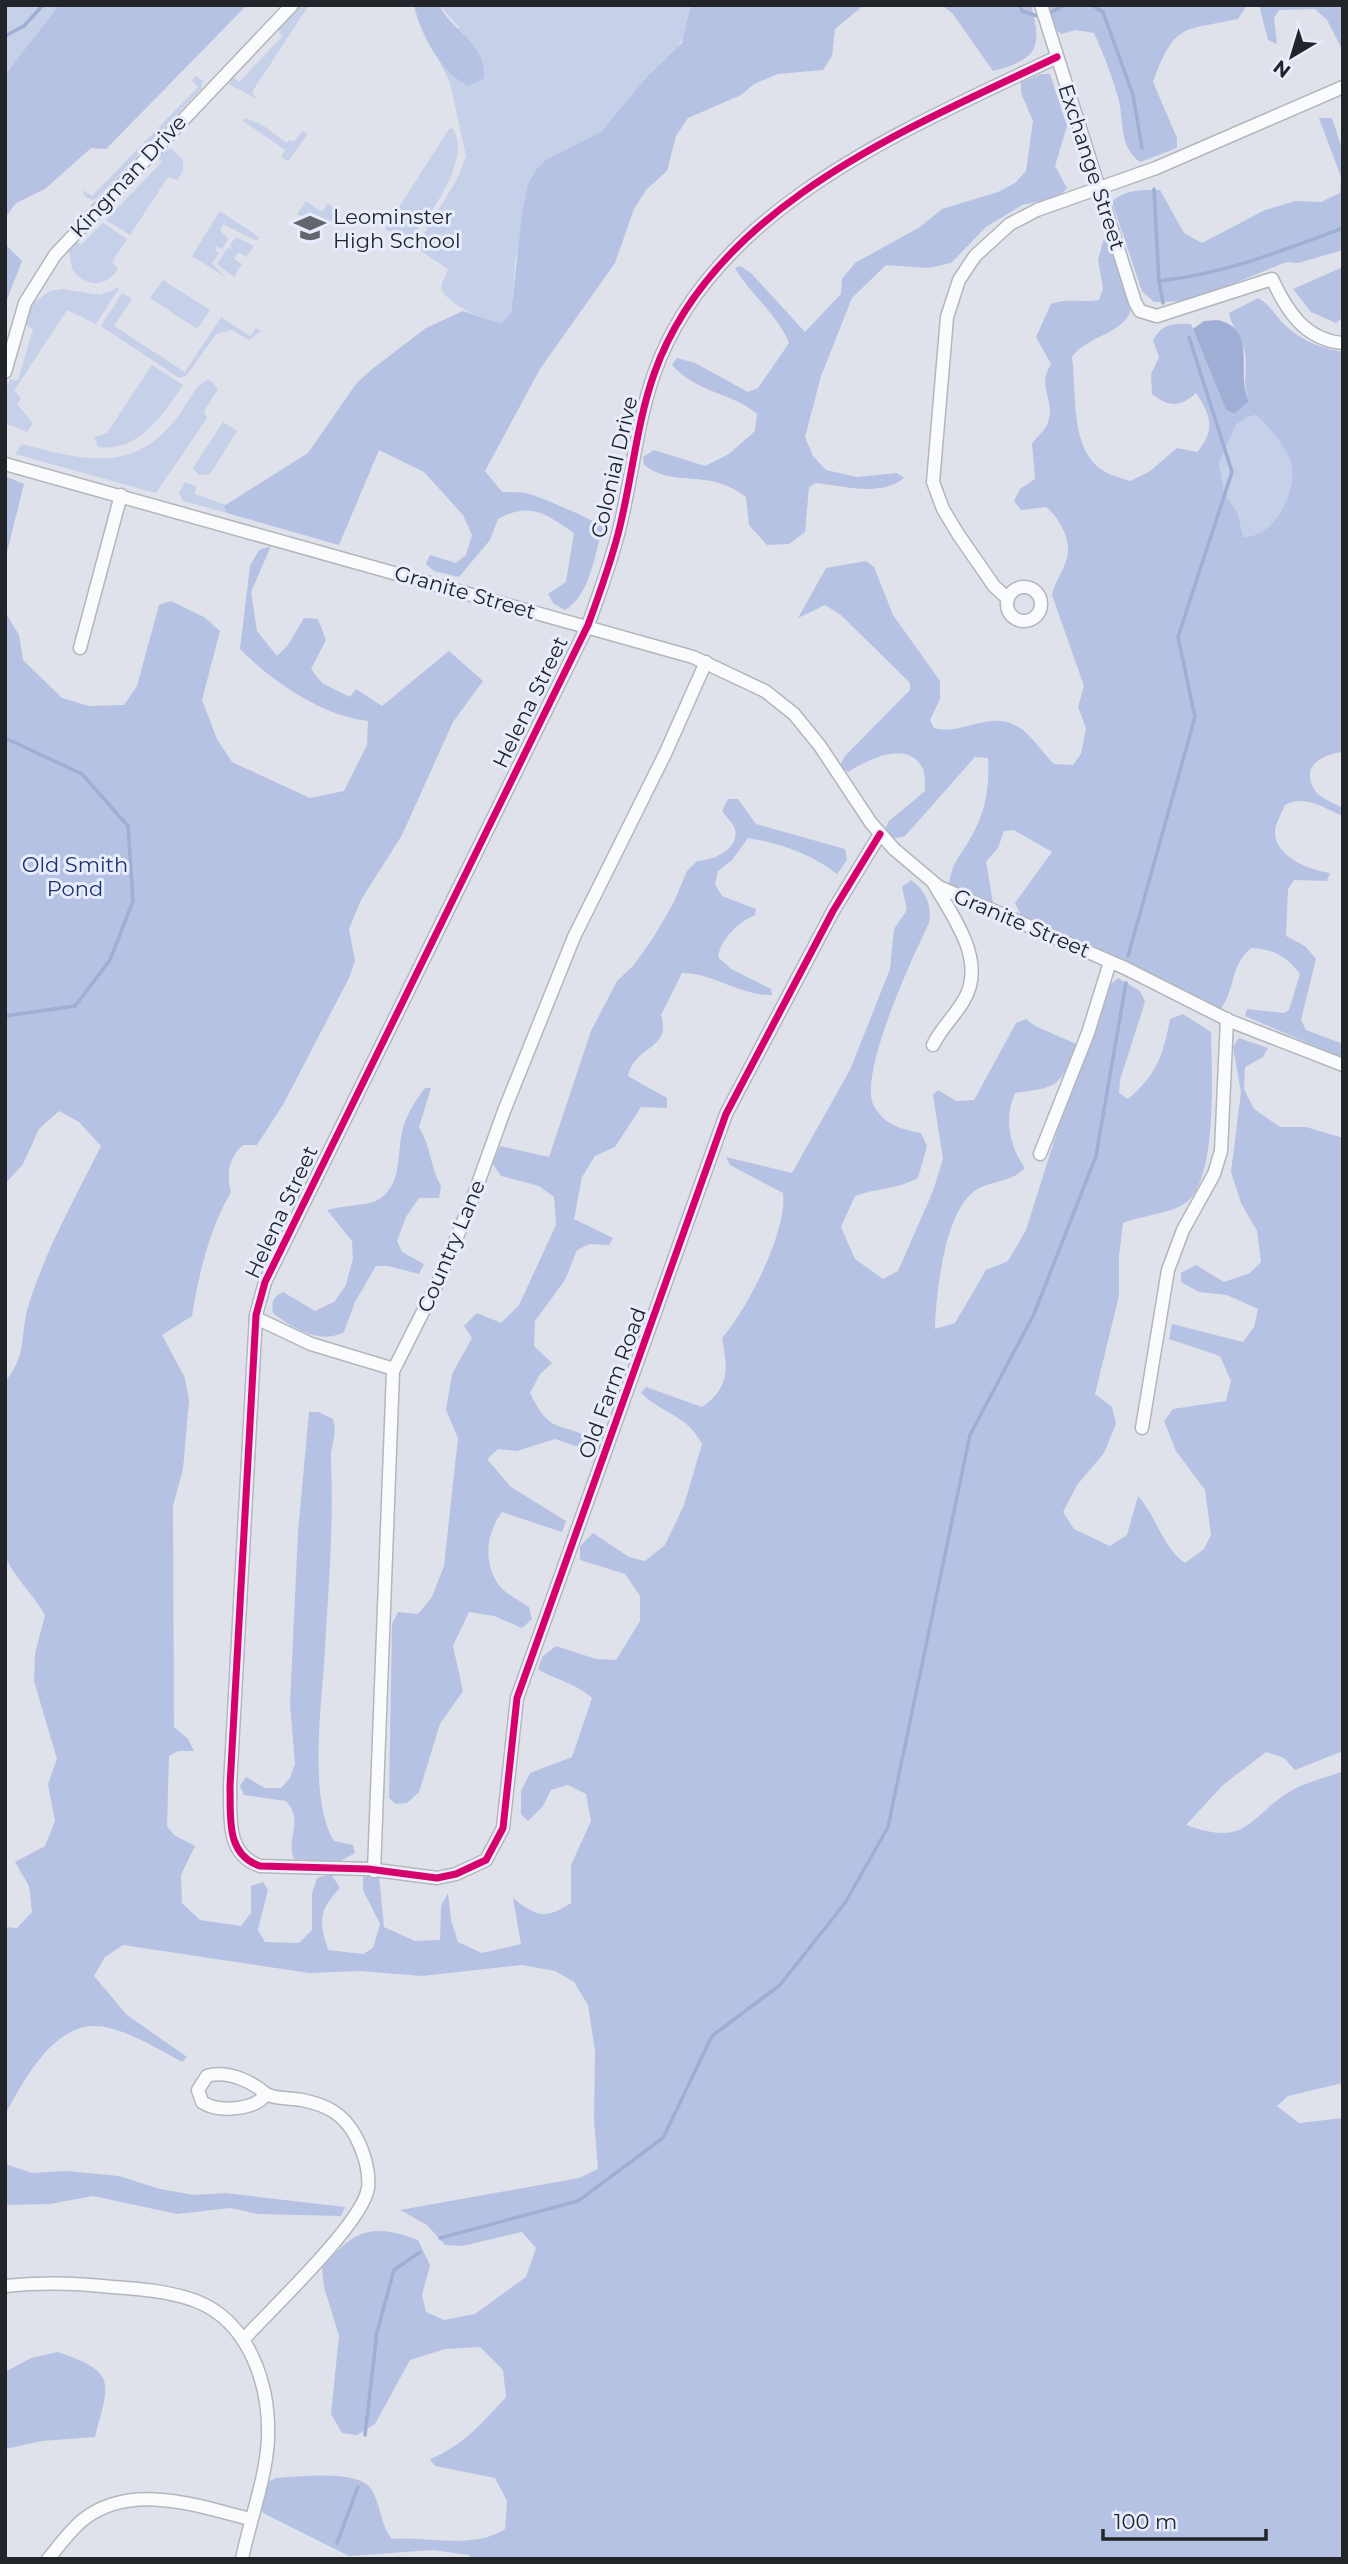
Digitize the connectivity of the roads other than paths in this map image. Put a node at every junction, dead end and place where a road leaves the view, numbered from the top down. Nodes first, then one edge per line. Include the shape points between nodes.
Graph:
1 (292, 5) edge
2 (1043, 13) edge
3 (1057, 57) junction
4 (1343, 88) edge
5 (1100, 189) junction
6 (1343, 343) edge
7 (5, 372) edge
8 (5, 464) edge
9 (121, 495) junction
10 (1008, 599) dead end
11 (587, 628) junction
12 (80, 648) dead end
13 (706, 662) junction
14 (880, 834) junction
15 (932, 881) junction
16 (1110, 962) junction
17 (1227, 1019) junction
18 (933, 1045) dead end
19 (1343, 1065) edge
20 (1040, 1154) dead end
21 (256, 1318) junction
22 (394, 1369) junction
23 (1142, 1428) dead end
24 (374, 1871) junction
25 (266, 2094) junction
26 (5, 2286) edge
27 (243, 2340) junction
28 (250, 2519) junction
29 (48, 2559) edge
30 (242, 2559) edge

1 - 7 street, Kingman Drive via 55,255 25,303
2 - 3 street, Exchange Street
3 - 5 street, Exchange Street
3 - 11 street, Colonial Drive via 866,154 801,193 719,267 672,335 654,374 618,533
4 - 5 street
5 - 6 street, Exchange Street via 1135,302 1147,316 1272,279 1300,324 1325,340
5 - 10 street via 1010,224 975,256 951,300 933,482 958,534 986,577
8 - 9 street, Granite Street
9 - 11 street, Granite Street
9 - 12 street
11 - 13 street, Granite Street
11 - 21 street, Helena Street via 265,1282
13 - 14 street, Granite Street via 765,691 794,714
13 - 22 street, Country Lane via 574,937 439,1280
14 - 15 street, Granite Street
14 - 24 street, Old Farm Road via 827,922 726,1114 517,1698 503,1828 486,1860 456,1874 437,1878
15 - 16 street, Granite Street via 973,904
15 - 18 street via 960,930 972,976 964,1001
16 - 17 street, Granite Street
16 - 20 street
17 - 19 street, Granite Street
17 - 23 street via 1221,1151 1168,1270
21 - 22 street via 311,1344
21 - 24 street, Helena Street via 230,1786 232,1835 246,1861 260,1866
22 - 24 street, Country Lane
25 - 25 street via 257,2085 218,2074 207,2077 198,2090 202,2102 214,2107 251,2106
25 - 27 street via 327,2106 349,2124 367,2166 368,2189 350,2223
26 - 27 street via 36,2283 152,2290 198,2302
27 - 28 street via 259,2370 267,2413 264,2472
28 - 29 street via 158,2499 119,2501 84,2519
28 - 30 street

